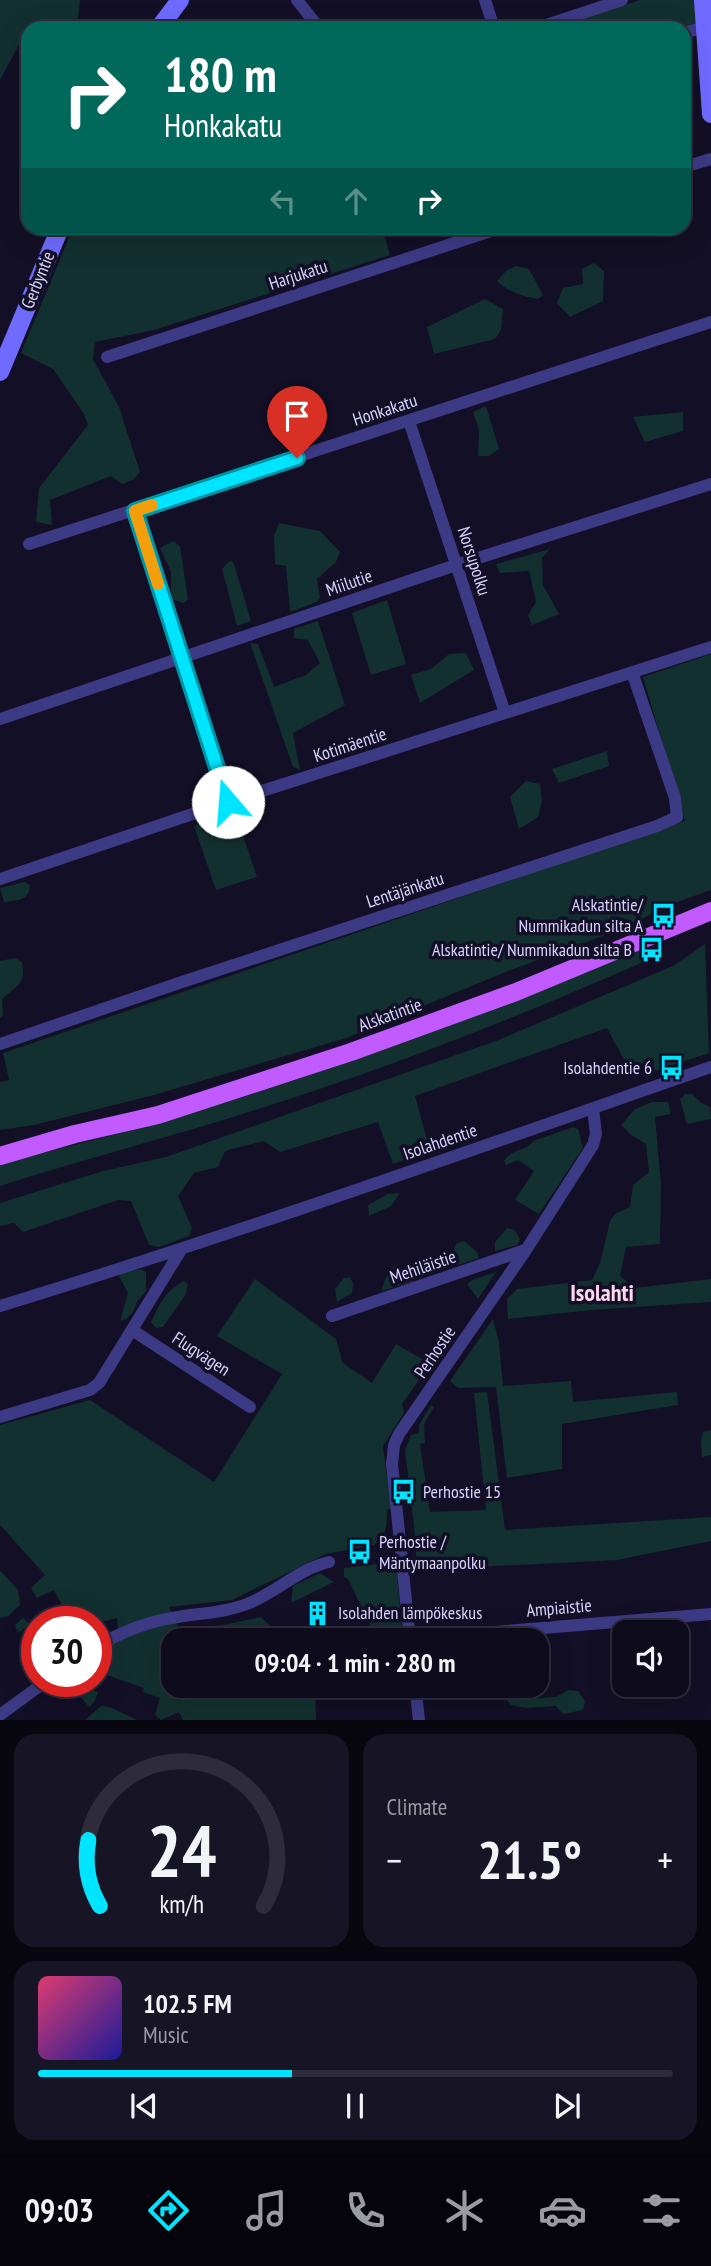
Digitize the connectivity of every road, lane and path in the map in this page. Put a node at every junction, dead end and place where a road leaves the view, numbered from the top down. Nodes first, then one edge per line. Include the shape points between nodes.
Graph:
1 (180, 0) edge
2 (297, 0) edge
3 (485, 0) edge
4 (622, 0) edge
5 (703, 0) edge
6 (164, 21) edge
7 (313, 21) edge
8 (492, 21) edge
9 (558, 21) edge
10 (708, 25) edge
11 (691, 31) edge
12 (711, 114) edge
13 (711, 159) edge
14 (691, 165) edge
15 (56, 235) edge
16 (479, 235) edge
17 (711, 322) edge
18 (8, 330) edge
19 (107, 356) dead end
20 (0, 372) edge
21 (409, 421) junction
22 (711, 484) edge
23 (135, 511) junction
24 (29, 544) dead end
25 (456, 565) junction
26 (711, 646) edge
27 (182, 657) junction
28 (632, 672) junction
29 (505, 713) junction
30 (0, 719) edge
31 (228, 802) junction
32 (0, 879) edge
33 (711, 911) edge
34 (0, 1044) edge
35 (711, 1067) edge
36 (593, 1109) junction
37 (75, 1134) junction
38 (0, 1147) edge
39 (0, 1156) edge
40 (181, 1250) junction
41 (526, 1250) junction
42 (0, 1307) edge
43 (332, 1316) dead end
44 (132, 1330) junction
45 (250, 1407) dead end
46 (0, 1417) edge
47 (329, 1562) dead end
48 (711, 1614) edge
49 (409, 1628) edge
50 (542, 1628) edge
51 (112, 1636) edge
52 (25, 1697) edge
53 (416, 1698) edge
54 (0, 1715) edge
55 (419, 1720) edge

1 - 6 main road
2 - 7 street
3 - 8 street
4 - 9 street
5 - 10 main road
10 - 11 street
10 - 12 main road
13 - 14 street
15 - 18 main road, Gerbyntie
16 - 19 street, Harjukatu
17 - 21 street, Honkakatu
18 - 20 main road, Gerbyntie
21 - 23 street, Honkakatu
21 - 25 street, Norsupolku
22 - 25 street, Miilutie
23 - 24 street, Honkakatu
23 - 27 street
25 - 27 street, Miilutie
25 - 29 street, Norsupolku
26 - 28 street, Kotimäentie
27 - 30 street, Miilutie
27 - 31 street
28 - 29 street, Kotimäentie
28 - 34 street, Lentäjänkatu via 677,817
29 - 31 street, Kotimäentie
31 - 32 street, Kotimäentie
33 - 37 main road, Alskatintie via 516,992 351,1052 158,1115
35 - 36 street, Isolahdentie
36 - 40 street, Isolahdentie
36 - 41 street, Perhostie via 593,1145
37 - 38 main road, Alskatintie
37 - 39 main road, Alskatintie
40 - 42 street, Isolahdentie
40 - 44 street
41 - 43 street, Mehiläistie
41 - 49 street, Perhostie via 394,1445 392,1464
44 - 45 street, Flugvägen
44 - 46 street via 99,1383 89,1390
47 - 51 street via 228,1611 175,1617
48 - 50 street, Ampiaistie
52 - 54 street
53 - 55 street

